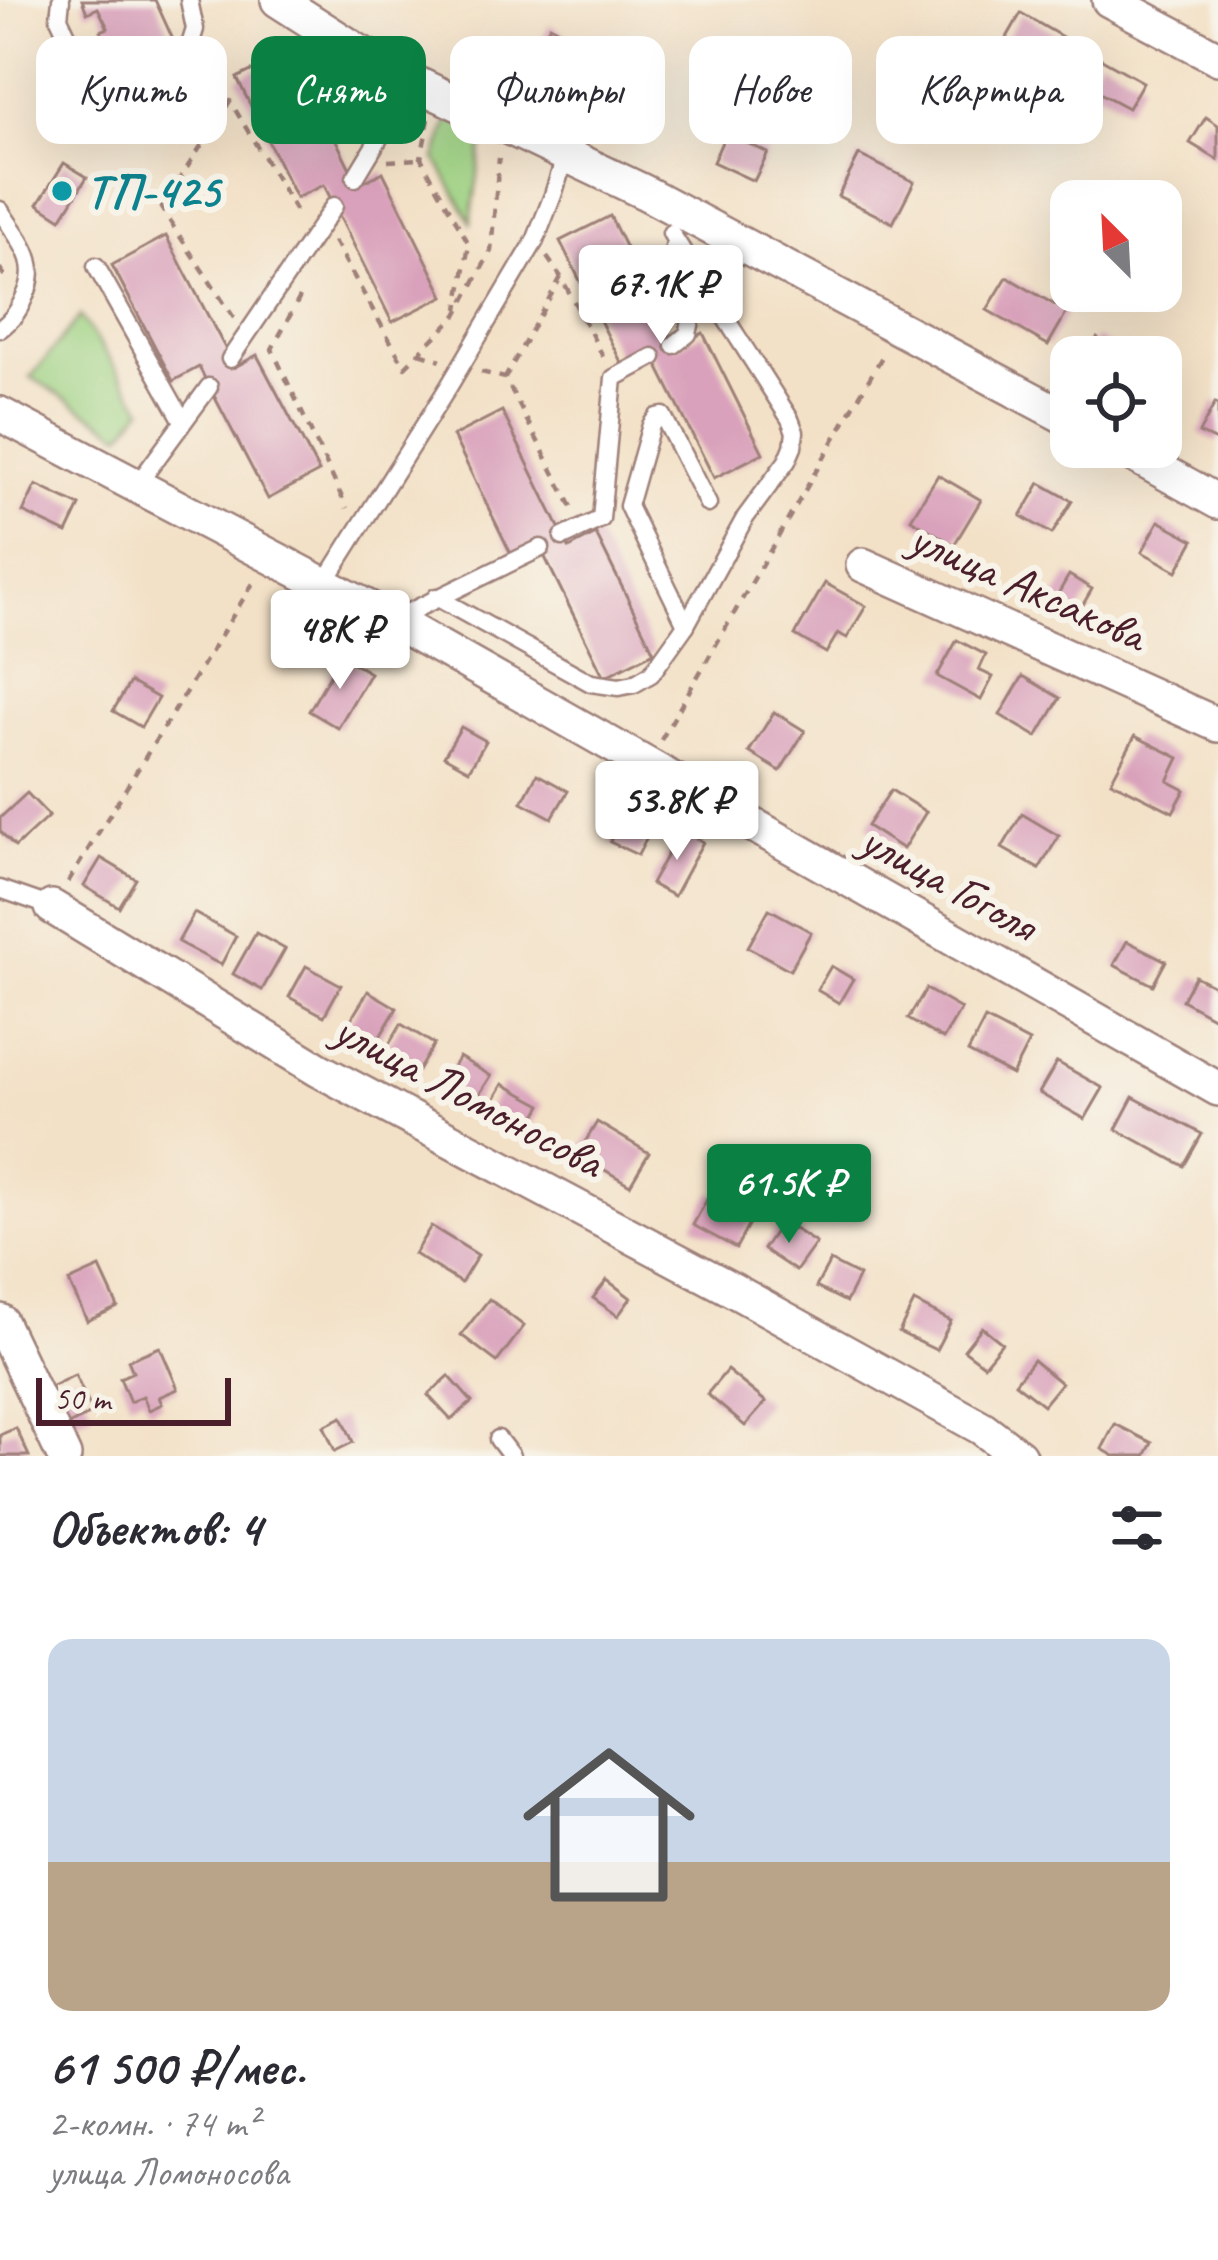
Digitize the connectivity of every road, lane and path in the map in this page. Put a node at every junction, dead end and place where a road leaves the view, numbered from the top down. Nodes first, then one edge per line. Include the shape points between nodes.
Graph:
1 (61, 0) edge
2 (189, 0) edge
3 (278, 0) edge
4 (1109, 0) edge
5 (334, 36) edge
6 (1218, 58) edge
7 (381, 144) edge
8 (422, 144) edge
9 (501, 144) edge
10 (546, 144) edge
11 (566, 154) junction
12 (355, 178) dead end
13 (644, 192) junction
14 (334, 206) dead end
15 (0, 210) edge
16 (304, 225) dead end
17 (670, 232) junction
18 (332, 237) dead end
19 (96, 266) dead end
20 (302, 293) dead end
21 (457, 315) junction
22 (237, 321) dead end
23 (899, 326) junction
24 (0, 329) edge
25 (674, 345) dead end
26 (653, 357) dead end
27 (230, 359) dead end
28 (614, 378) junction
29 (209, 387) dead end
30 (1050, 409) edge
31 (0, 414) edge
32 (183, 421) junction
33 (1157, 468) edge
34 (137, 485) junction
35 (1218, 502) edge
36 (708, 504) dead end
37 (628, 506) junction
38 (601, 519) junction
39 (583, 528) junction
40 (357, 530) junction
41 (563, 537) dead end
42 (541, 548) dead end
43 (271, 555) junction
44 (863, 565) dead end
45 (324, 584) junction
46 (436, 597) junction
47 (392, 620) junction
48 (686, 625) junction
49 (1218, 725) edge
50 (646, 766) junction
51 (0, 889) edge
52 (52, 907) junction
53 (1218, 1089) edge
54 (0, 1322) edge
55 (15, 1393) edge
56 (498, 1438) dead end
57 (64, 1456) edge
58 (511, 1456) edge
59 (1018, 1456) edge

1 - 2 lane via 59,18 101,107 123,116 184,64 195,28
3 - 5 street
4 - 6 street
7 - 12 lane
8 - 21 path via 421,158 470,244
9 - 21 path via 490,250
10 - 11 street
11 - 13 street
11 - 40 lane via 535,241
13 - 17 lane
13 - 23 street
14 - 27 lane
15 - 24 lane via 33,271 14,318
16 - 22 path via 230,101 161,208
17 - 25 lane via 691,321
17 - 48 lane via 795,433 787,461
18 - 21 path via 405,367
19 - 32 lane
20 - 40 path via 272,349
23 - 30 street
23 - 50 path
26 - 28 lane
28 - 38 lane
28 - 39 path via 561,277 505,378
29 - 32 lane
31 - 34 street, улица Гоголя
32 - 34 lane
33 - 35 street
34 - 43 street, улица Гоголя
36 - 37 lane via 659,416
37 - 38 lane
37 - 48 lane
38 - 39 lane
39 - 41 lane
40 - 45 lane
42 - 46 lane
43 - 45 street, улица Гоголя
43 - 52 path
44 - 49 street, улица Аксакова
45 - 47 street, улица Гоголя
46 - 47 lane
46 - 48 lane via 606,686 634,685 651,674
47 - 50 street, улица Гоголя
50 - 53 street, улица Гоголя
51 - 52 lane, улица Ломоносова
52 - 59 street, улица Ломоносова via 319,1070 775,1313
54 - 55 street
55 - 57 street
56 - 58 lane

